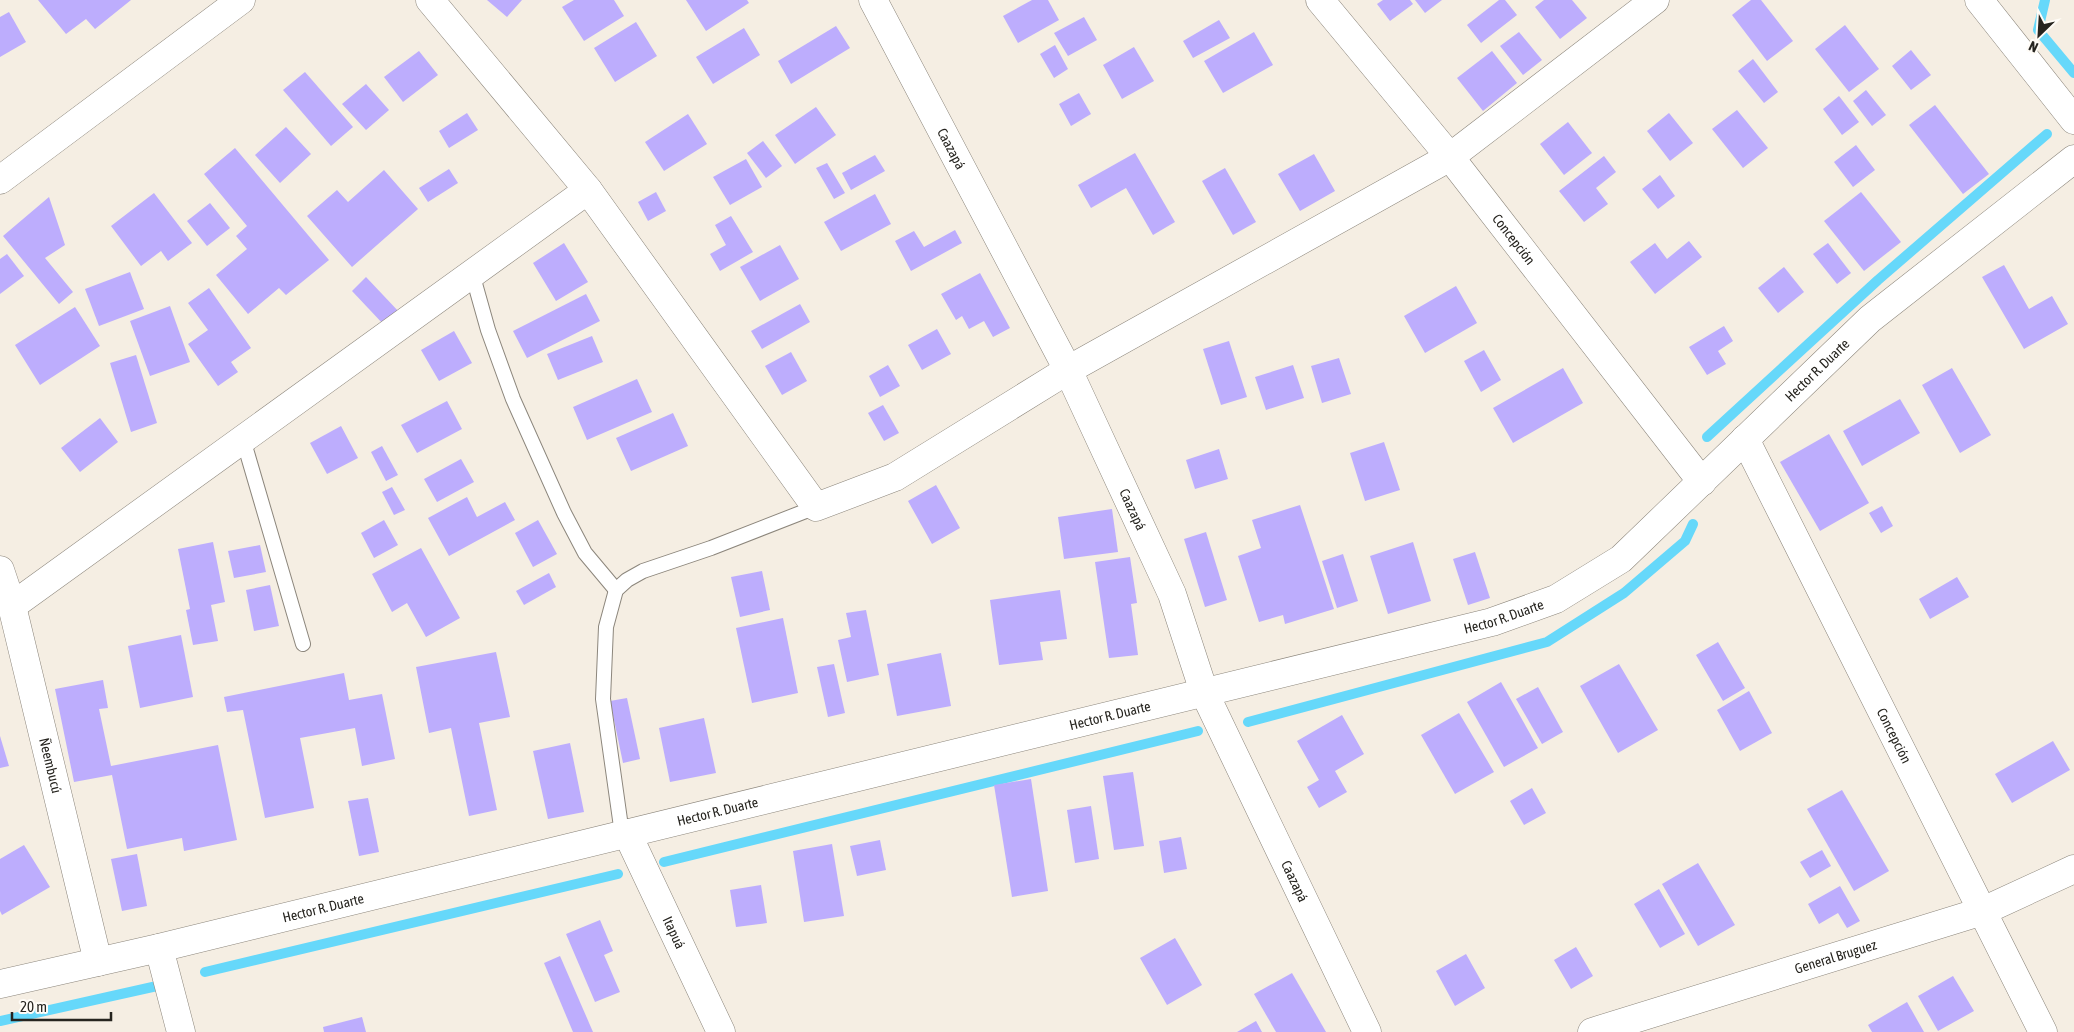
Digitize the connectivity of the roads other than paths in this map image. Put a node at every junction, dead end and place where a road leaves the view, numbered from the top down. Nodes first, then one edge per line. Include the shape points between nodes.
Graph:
1 (242, 0) edge
2 (430, 0) edge
3 (873, 0) edge
4 (1320, 0) edge
5 (1654, 0) edge
6 (1979, 0) edge
7 (2074, 120) edge
8 (1450, 157) junction
9 (2074, 158) edge
10 (0, 180) edge
11 (588, 190) junction
12 (472, 272) junction
13 (1068, 370) junction
14 (243, 439) junction
15 (1745, 439) junction
16 (1702, 482) junction
17 (816, 507) junction
18 (0, 570) edge
19 (616, 590) junction
20 (12, 606) junction
21 (303, 644) dead end
22 (1204, 692) junction
23 (625, 834) junction
24 (2074, 869) edge
25 (1983, 911) junction
26 (160, 948) junction
27 (98, 962) junction
28 (0, 984) edge
29 (181, 1032) edge
30 (721, 1032) edge
31 (1367, 1032) edge
32 (1592, 1032) edge
33 (2043, 1032) edge

1 - 10 street
2 - 11 street
3 - 13 street, Caazapá
4 - 8 street, Concepción
5 - 8 street
6 - 7 street
8 - 13 street
8 - 16 street, Concepción
9 - 15 street, Hector R. Duarte via 1870,319
11 - 12 street
11 - 17 street
12 - 14 street
12 - 19 lane via 488,330 513,399 564,513 585,553
13 - 17 street via 895,477
13 - 22 street, Caazapá via 1172,594
14 - 20 street
14 - 21 lane
15 - 16 street, Hector R. Duarte
15 - 25 street, Concepción
16 - 22 street, Hector R. Duarte via 1621,559 1556,599 1492,622
17 - 19 lane via 644,571
18 - 20 street, Ñeembucú
19 - 23 lane via 606,627 603,699
20 - 27 street, Ñeembucú
22 - 23 street, Hector R. Duarte
22 - 31 street, Caazapá
23 - 26 street, Hector R. Duarte
23 - 30 street, Itapuá
24 - 25 street, General Bruguez
25 - 32 street, General Bruguez
25 - 33 street, Concepción
26 - 27 street, Hector R. Duarte
26 - 29 street
27 - 28 street, Hector R. Duarte

